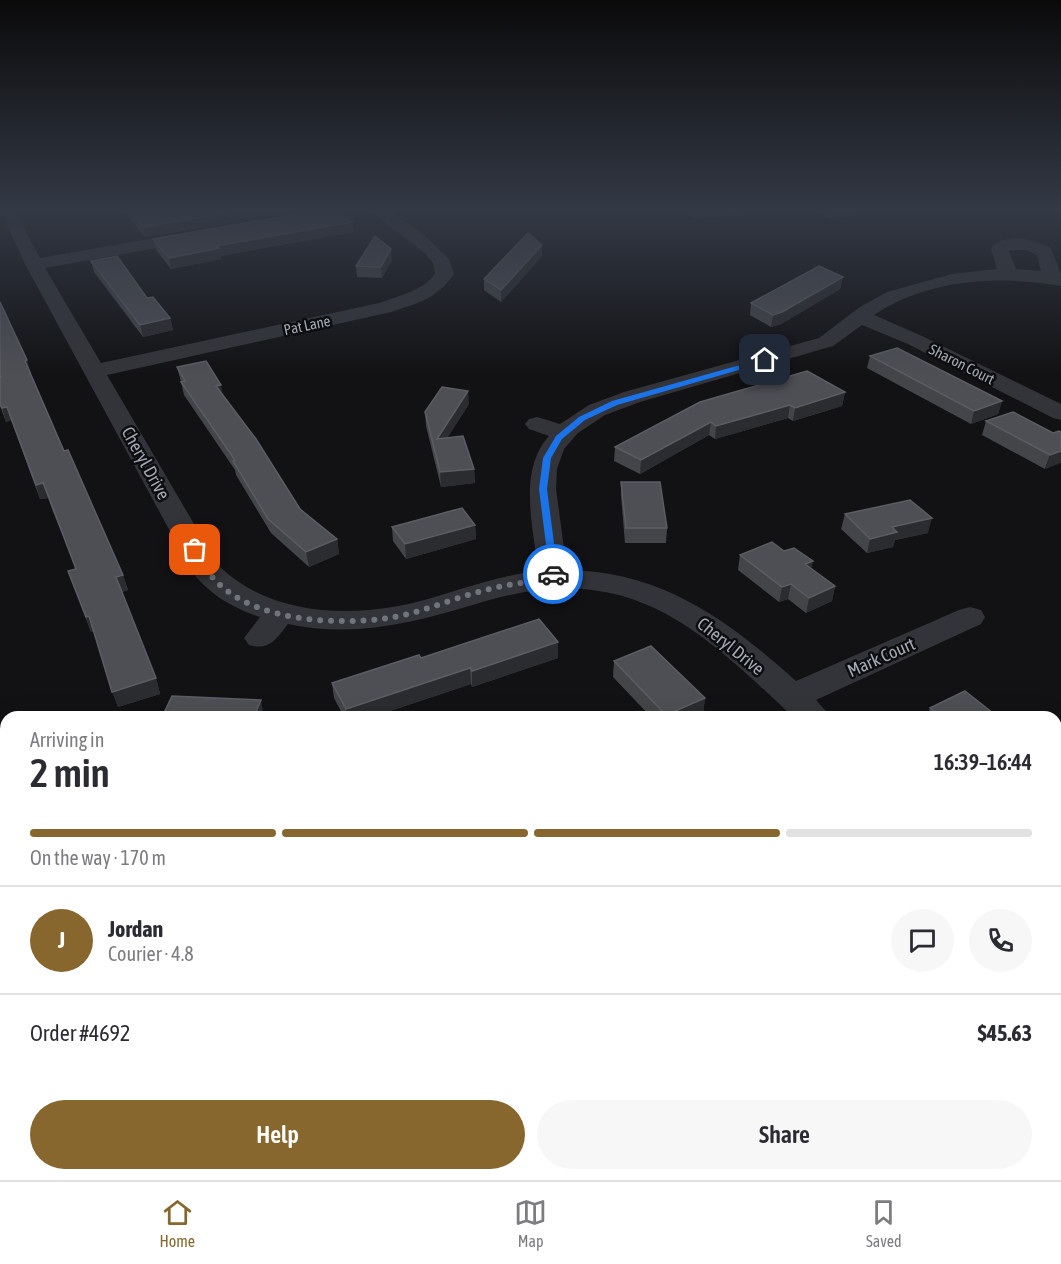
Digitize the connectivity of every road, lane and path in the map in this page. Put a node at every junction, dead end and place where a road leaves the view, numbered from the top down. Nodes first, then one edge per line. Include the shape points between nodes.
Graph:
1 (35, 265) edge
2 (445, 265) edge
3 (1005, 265) edge
4 (1051, 265) edge
5 (1008, 274) junction
6 (1057, 279) edge
7 (861, 317) junction
8 (94, 371) junction
9 (1061, 413) edge
10 (537, 424) dead end
11 (564, 433) junction
12 (554, 579) junction
13 (280, 613) junction
14 (970, 617) dead end
15 (260, 638) dead end
16 (803, 707) edge

1 - 8 street, Cheryl Drive
2 - 8 street, Pat Lane via 441,281 429,291 384,308
3 - 5 street
4 - 6 street
5 - 6 street
5 - 7 street via 976,274 937,282 879,303
7 - 9 street, Sharon Court
7 - 11 street via 826,342 632,397 597,410
8 - 13 street, Cheryl Drive via 206,570 239,598
10 - 11 street
11 - 12 street via 552,447 544,469
12 - 13 street, Cheryl Drive via 483,590 392,617 330,621
12 - 16 street, Cheryl Drive via 621,586 663,599 714,629
13 - 15 street
14 - 16 street, Mark Court

